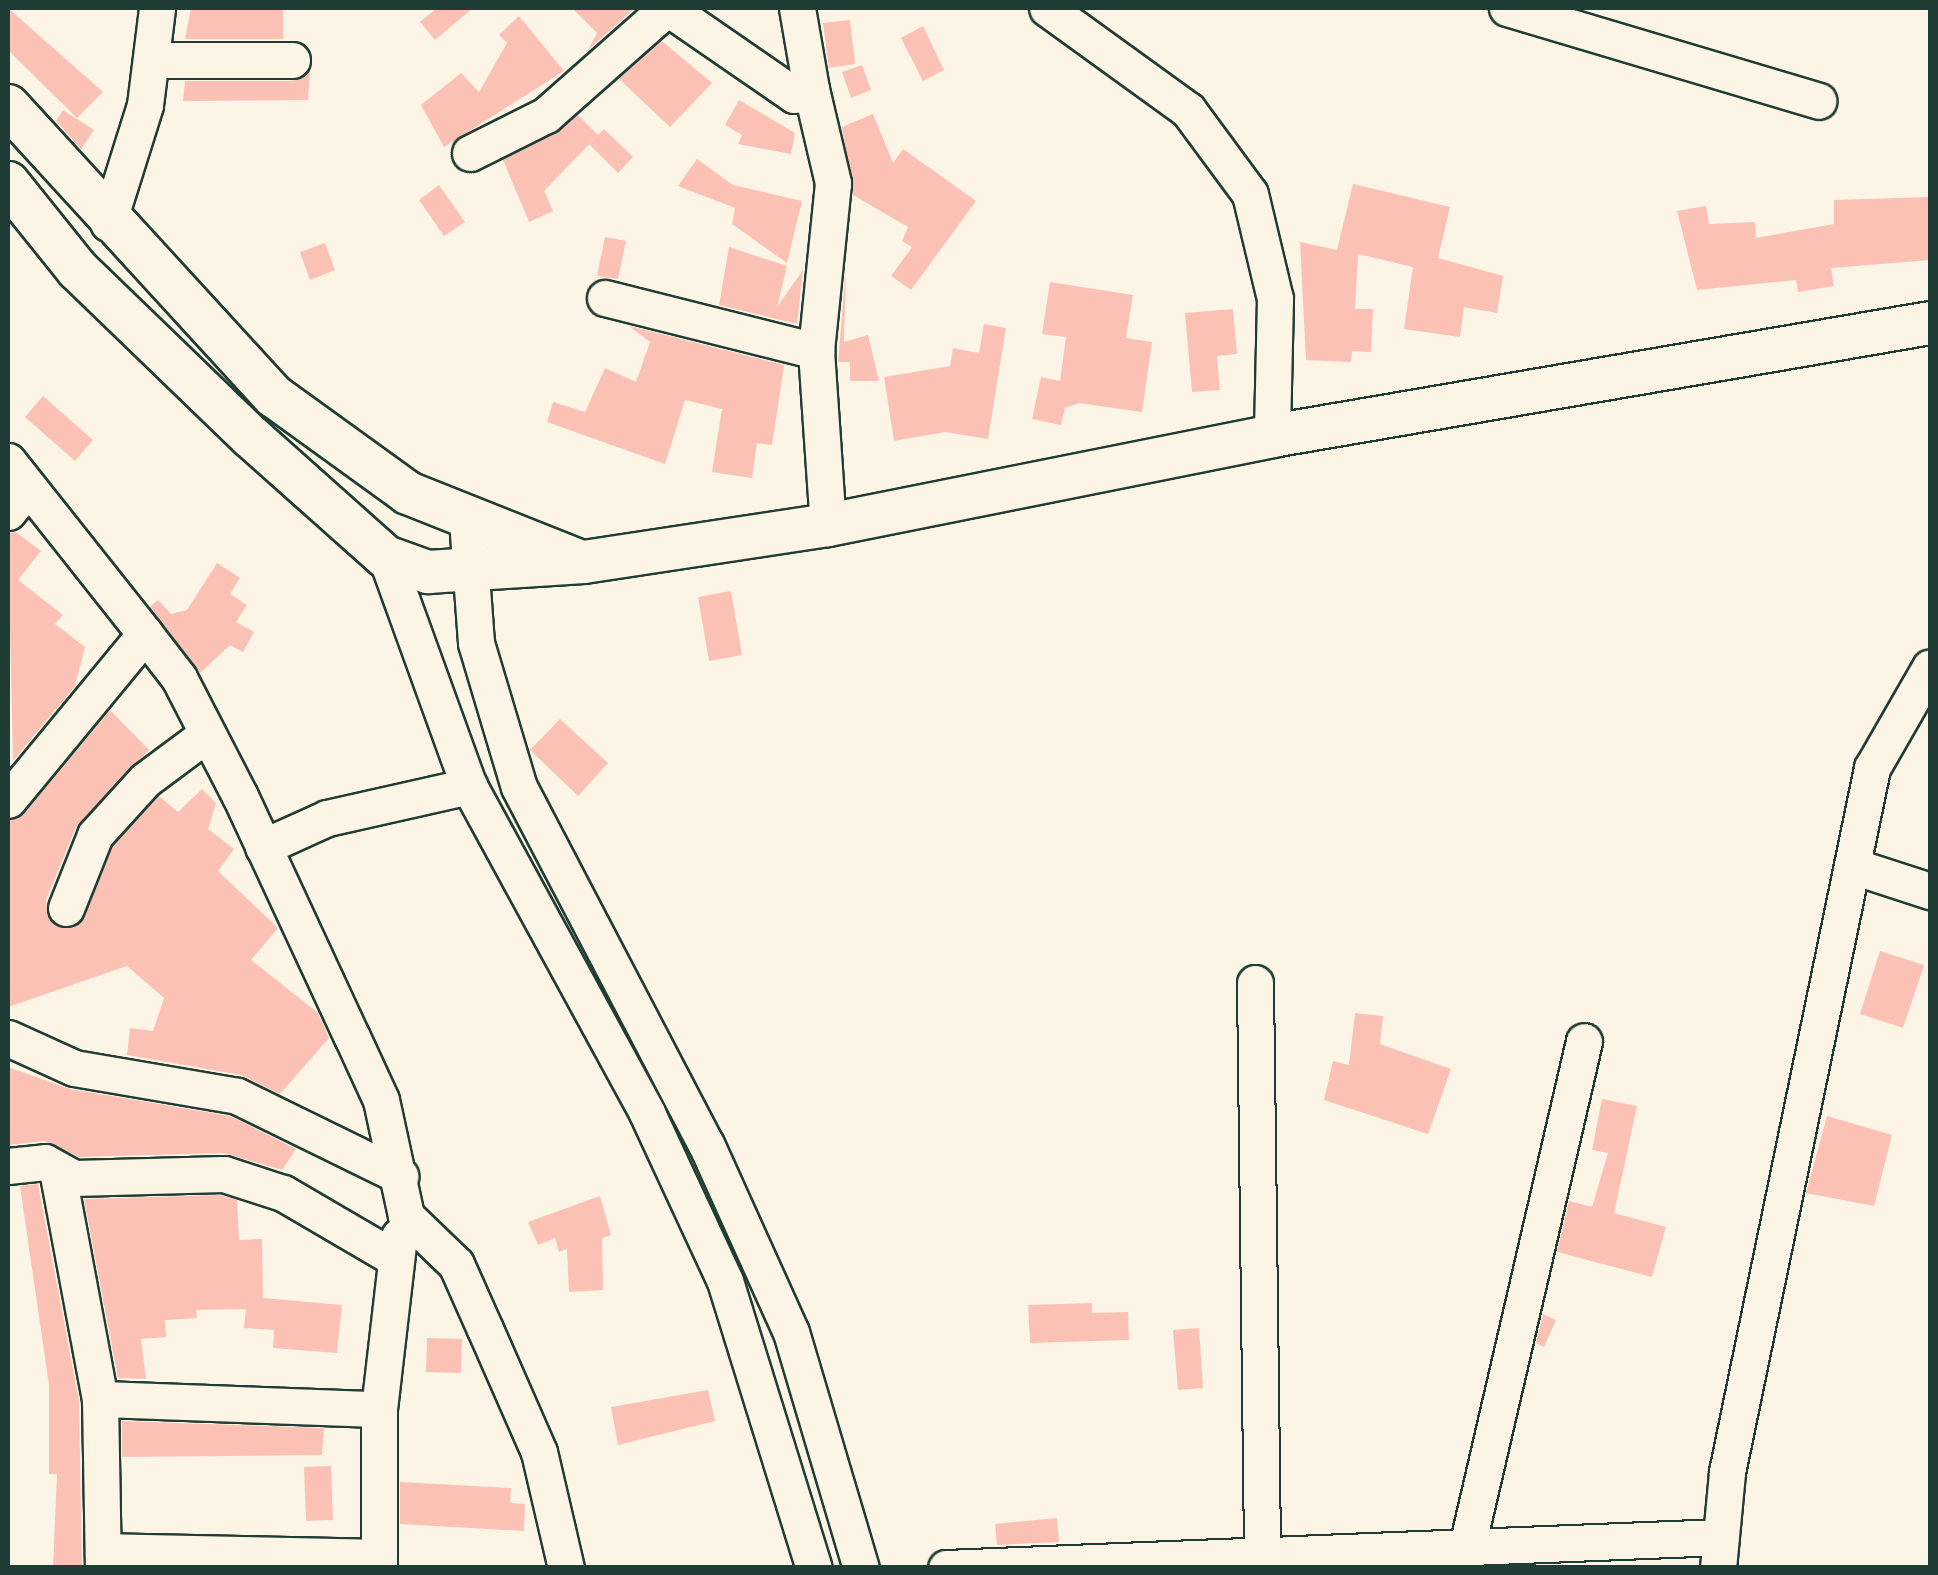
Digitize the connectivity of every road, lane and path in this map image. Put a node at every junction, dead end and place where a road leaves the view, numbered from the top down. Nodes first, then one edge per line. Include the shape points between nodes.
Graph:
1 (157, 8) edge
2 (667, 8) edge
3 (797, 8) edge
4 (1047, 8) edge
5 (1507, 8) edge
6 (154, 60) junction
7 (292, 60) dead end
8 (810, 88) junction
9 (1818, 101) dead end
10 (8, 106) edge
11 (470, 153) dead end
12 (8, 183) edge
13 (108, 223) junction
14 (605, 298) dead end
15 (1930, 323) edge
16 (816, 351) junction
17 (1272, 436) junction
18 (14, 487) edge
19 (466, 520) junction
20 (828, 524) junction
21 (386, 557) junction
22 (584, 562) junction
23 (468, 574) junction
24 (145, 634) junction
25 (1930, 667) edge
26 (203, 737) junction
27 (469, 786) junction
28 (8, 800) edge
29 (263, 846) junction
30 (1856, 867) junction
31 (1930, 891) edge
32 (66, 908) dead end
33 (1256, 983) dead end
34 (8, 1038) edge
35 (1584, 1040) dead end
36 (8, 1166) edge
37 (58, 1174) junction
38 (400, 1176) junction
39 (406, 1216) junction
40 (392, 1256) junction
41 (100, 1398) junction
42 (379, 1409) junction
43 (1468, 1542) junction
44 (1262, 1549) junction
45 (1719, 1552) edge
46 (103, 1559) edge
47 (379, 1562) edge
48 (566, 1568) edge
49 (814, 1568) edge
50 (861, 1568) edge
51 (946, 1568) edge

1 - 6 street
2 - 8 street via 758,78 794,95
2 - 11 street via 546,115
3 - 8 street
4 - 17 street via 1188,110 1250,194 1275,300
5 - 9 street
6 - 7 street
6 - 13 street
8 - 16 street via 833,183
10 - 13 main road
12 - 21 main road via 78,270
13 - 19 main road via 274,396 408,493
14 - 16 street
15 - 17 main road
16 - 20 street
17 - 20 main road
18 - 24 street
19 - 22 main road
19 - 23 street
20 - 22 main road
21 - 23 main road
21 - 27 street
22 - 23 main road
23 - 50 street via 489,703 519,787 706,1144 791,1332
24 - 26 street via 179,678
24 - 28 street
25 - 30 street via 1872,768
26 - 29 street
26 - 32 street via 144,780 95,835
27 - 29 street via 327,818
27 - 49 street via 647,1113 725,1281
29 - 38 street via 380,1100
30 - 31 street
30 - 45 street
33 - 44 street
34 - 38 street via 74,1068 236,1096
35 - 43 street
36 - 37 street via 46,1162
37 - 40 street via 224,1174 284,1193
37 - 41 street
38 - 39 street
39 - 40 street
39 - 48 street via 456,1264 539,1452
40 - 42 street
41 - 42 street
41 - 46 street
42 - 47 street
43 - 44 street
43 - 45 street
44 - 51 street
46 - 47 street

